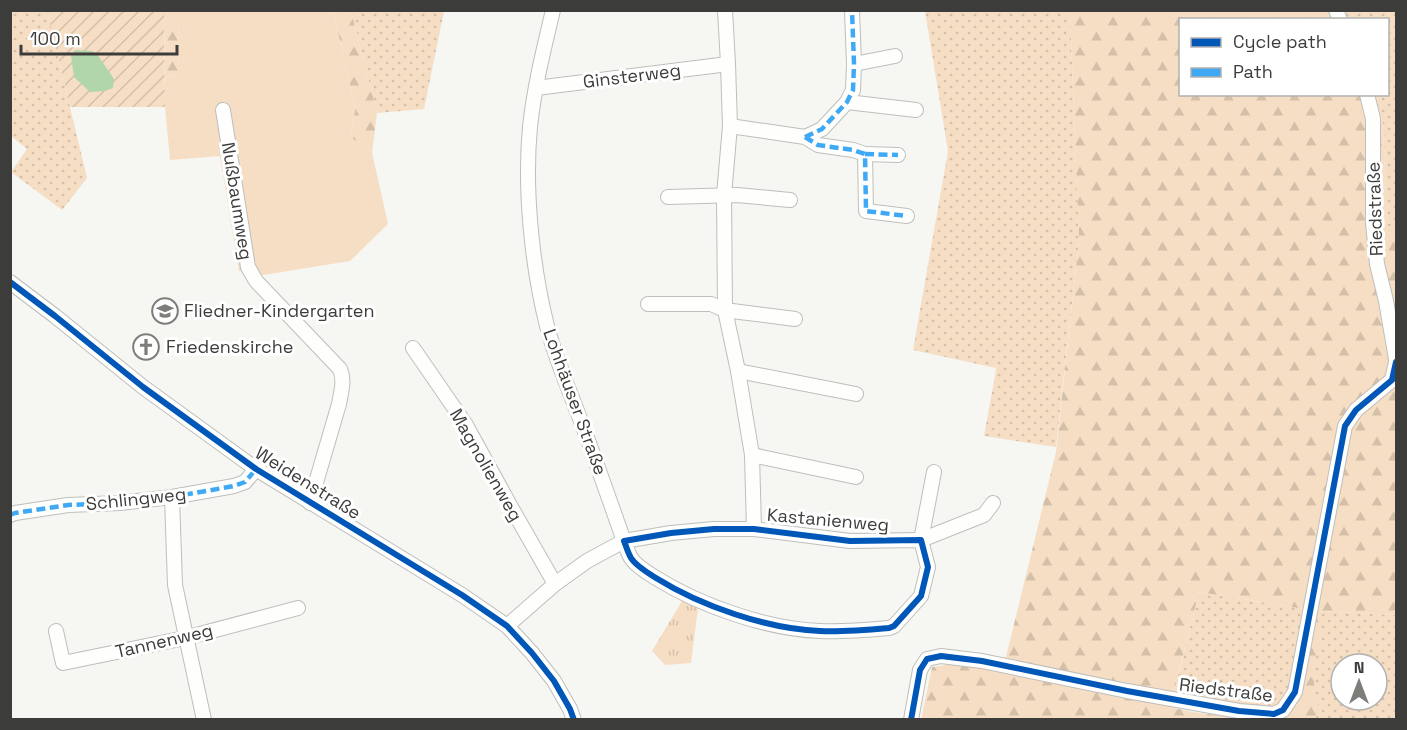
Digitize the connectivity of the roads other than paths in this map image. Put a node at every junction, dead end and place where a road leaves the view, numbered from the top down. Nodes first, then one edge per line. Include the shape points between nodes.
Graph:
1 (554, 10) edge
2 (725, 10) edge
3 (852, 10) edge
4 (895, 56) dead end
5 (728, 64) junction
6 (854, 64) junction
7 (536, 88) junction
8 (1367, 96) edge
9 (847, 102) junction
10 (223, 110) dead end
11 (916, 110) dead end
12 (730, 126) junction
13 (805, 137) junction
14 (865, 154) junction
15 (898, 155) dead end
16 (724, 195) junction
17 (668, 197) dead end
18 (790, 200) dead end
19 (907, 216) dead end
20 (10, 282) edge
21 (648, 304) dead end
22 (725, 310) junction
23 (795, 319) dead end
24 (413, 348) dead end
25 (1396, 360) edge
26 (738, 371) junction
27 (856, 394) dead end
28 (752, 455) junction
29 (256, 469) junction
30 (934, 472) dead end
31 (855, 477) dead end
32 (172, 497) junction
33 (993, 502) dead end
34 (310, 503) junction
35 (12, 512) edge
36 (754, 529) junction
37 (921, 540) junction
38 (624, 541) junction
39 (555, 584) junction
40 (298, 609) dead end
41 (507, 626) junction
42 (56, 630) dead end
43 (186, 638) junction
44 (204, 720) edge
45 (574, 720) edge
46 (911, 720) edge

1 - 7 street, Lohhäuser Straße
2 - 5 street
3 - 6 street
4 - 6 street
5 - 7 street, Ginsterweg
5 - 12 street
6 - 9 street via 853,90
7 - 38 street, Lohhäuser Straße via 529,165 538,284 556,357
8 - 25 street, Riedstraße via 1373,119 1376,254
9 - 11 street
9 - 13 street via 822,129
10 - 34 street, Nußbaumweg via 248,267 256,281 343,375 339,404
12 - 13 street
12 - 16 street
13 - 14 street via 818,145
14 - 15 street
14 - 19 street via 866,211
16 - 17 street
16 - 18 street
16 - 22 street
20 - 29 street, Weidenstraße via 143,387
21 - 22 street via 711,304
22 - 23 street
22 - 26 street
24 - 39 street, Magnolienweg via 466,425
25 - 46 street, Riedstraße via 1392,380 1356,410 1345,426 1295,692 1283,710 1274,714 1239,711 941,656 927,659 920,670
26 - 27 street
26 - 28 street
28 - 31 street
28 - 36 street
29 - 32 street, Schlingweg via 245,482 234,486
29 - 34 street, Weidenstraße
30 - 37 street
32 - 35 street, Schlingweg
32 - 43 street via 175,585
33 - 37 street, Kastanienweg via 984,515
34 - 41 street, Weidenstraße
36 - 37 street, Kastanienweg via 850,541
36 - 38 street, Kastanienweg via 714,529
37 - 38 street via 928,567 921,596 894,626 854,631 777,625 695,599 645,571 631,559
38 - 39 street
39 - 41 street
40 - 43 street, Tannenweg
41 - 45 street, Weidenstraße via 554,681
42 - 43 street, Tannenweg via 63,663
43 - 44 street

